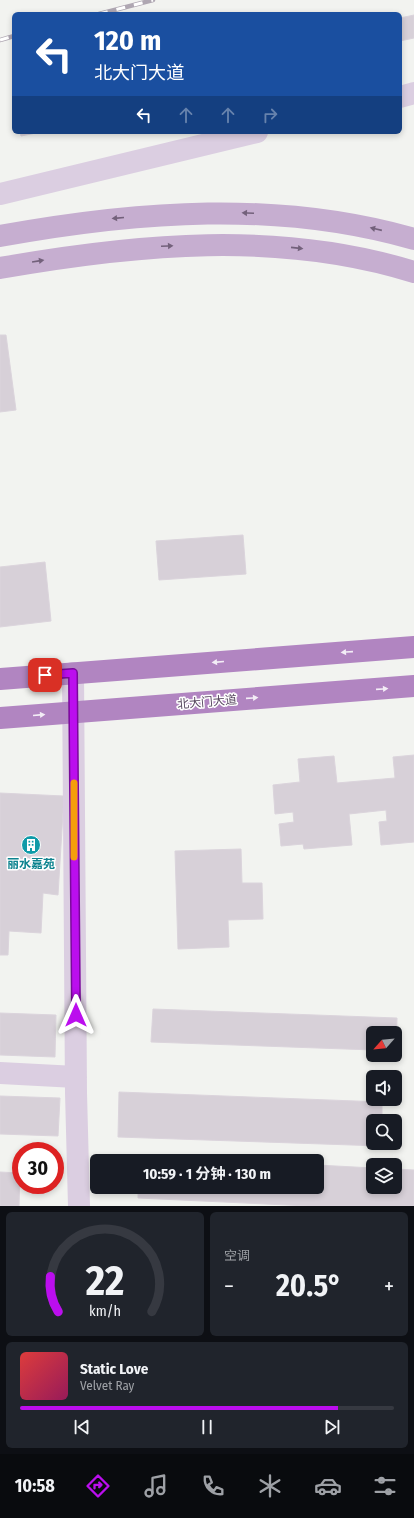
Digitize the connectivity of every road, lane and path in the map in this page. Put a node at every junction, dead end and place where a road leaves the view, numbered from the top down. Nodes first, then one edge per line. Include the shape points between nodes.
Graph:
1 (414, 93) edge
2 (402, 96) edge
3 (249, 134) edge
4 (0, 194) edge
5 (0, 236) edge
6 (414, 239) edge
7 (0, 268) edge
8 (414, 272) edge
9 (414, 647) edge
10 (73, 673) junction
11 (0, 679) edge
12 (414, 686) edge
13 (73, 713) junction
14 (0, 718) edge
15 (0, 1073) edge
16 (76, 1078) junction
17 (79, 1206) edge

1 - 2 street
3 - 4 street
6 -> 5 main road via 327,220 279,214 225,212 109,219
7 -> 8 main road via 112,251 161,246 231,244 322,251
9 -> 10 highway
10 - 11 highway
10 - 13 street
13 -> 12 highway, 北大门大道
14 -> 13 highway, 北大门大道
13 - 16 street
15 - 16 street
16 - 17 street

